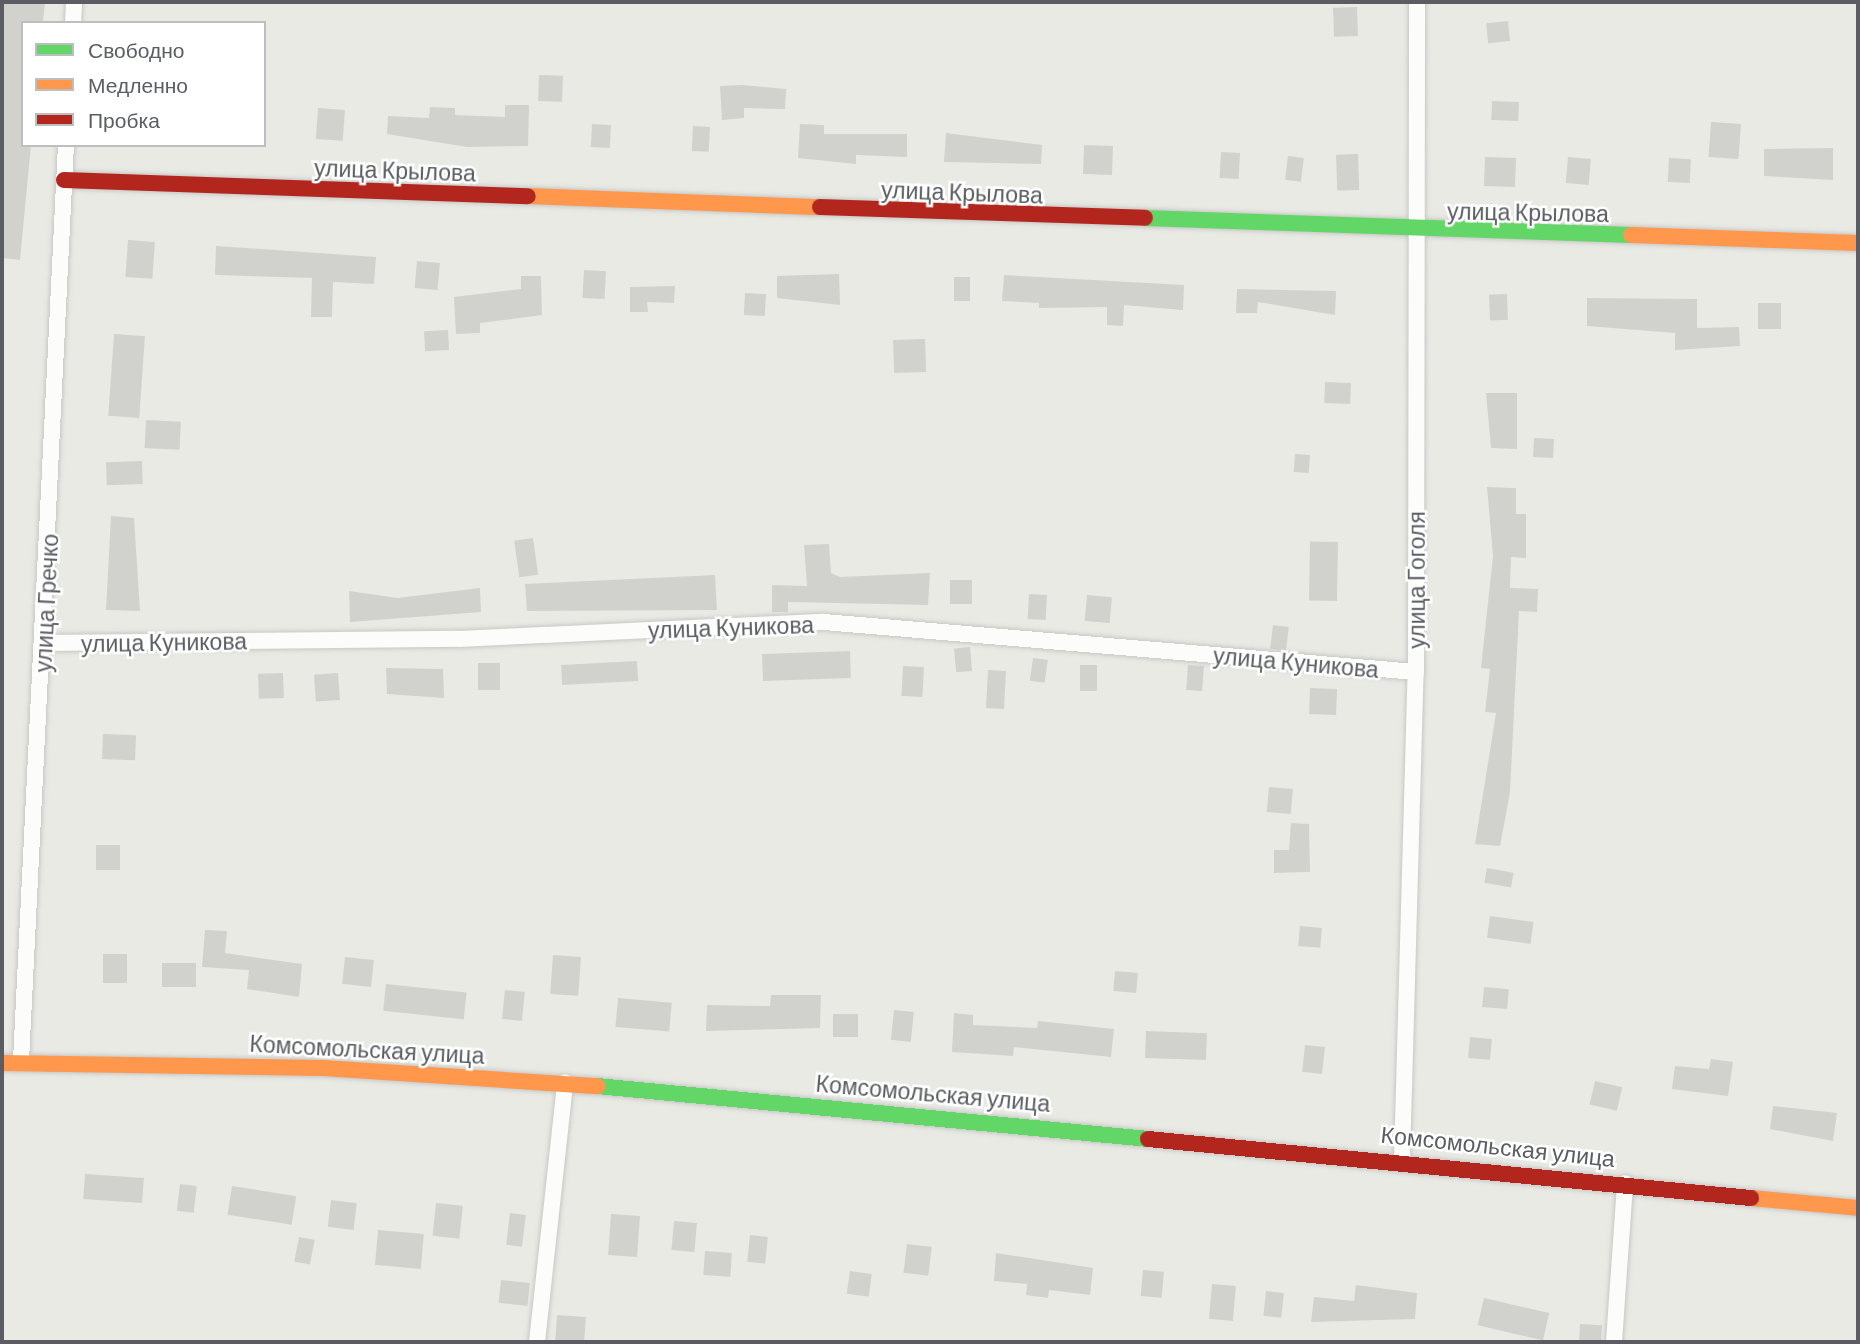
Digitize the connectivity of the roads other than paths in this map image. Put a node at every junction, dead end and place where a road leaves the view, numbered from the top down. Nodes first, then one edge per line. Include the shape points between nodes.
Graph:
1 (74, 2) edge
2 (1417, 2) edge
3 (73, 21) edge
4 (66, 147) edge
5 (64, 180) junction
6 (1419, 232) junction
7 (1858, 243) edge
8 (44, 643) junction
9 (1416, 672) junction
10 (21, 1061) junction
11 (2, 1063) edge
12 (565, 1083) junction
13 (1402, 1159) junction
14 (1625, 1182) junction
15 (1858, 1208) edge
16 (537, 1342) edge
17 (1614, 1342) edge

1 - 3 street
2 - 6 street, улица Гоголя
4 - 5 street, улица Гречко
5 - 6 street, улица Крылова
5 - 8 street, улица Гречко
6 - 7 street, улица Крылова
6 - 9 street, улица Гоголя
8 - 9 street, улица Куникова via 459,639 824,622
8 - 10 street, улица Гречко
9 - 13 street, улица Гоголя
10 - 11 street, Комсомольская улица
10 - 12 street, Комсомольская улица
12 - 13 street, Комсомольская улица
12 - 16 street
13 - 14 street, Комсомольская улица
14 - 15 street, Комсомольская улица
14 - 17 street

